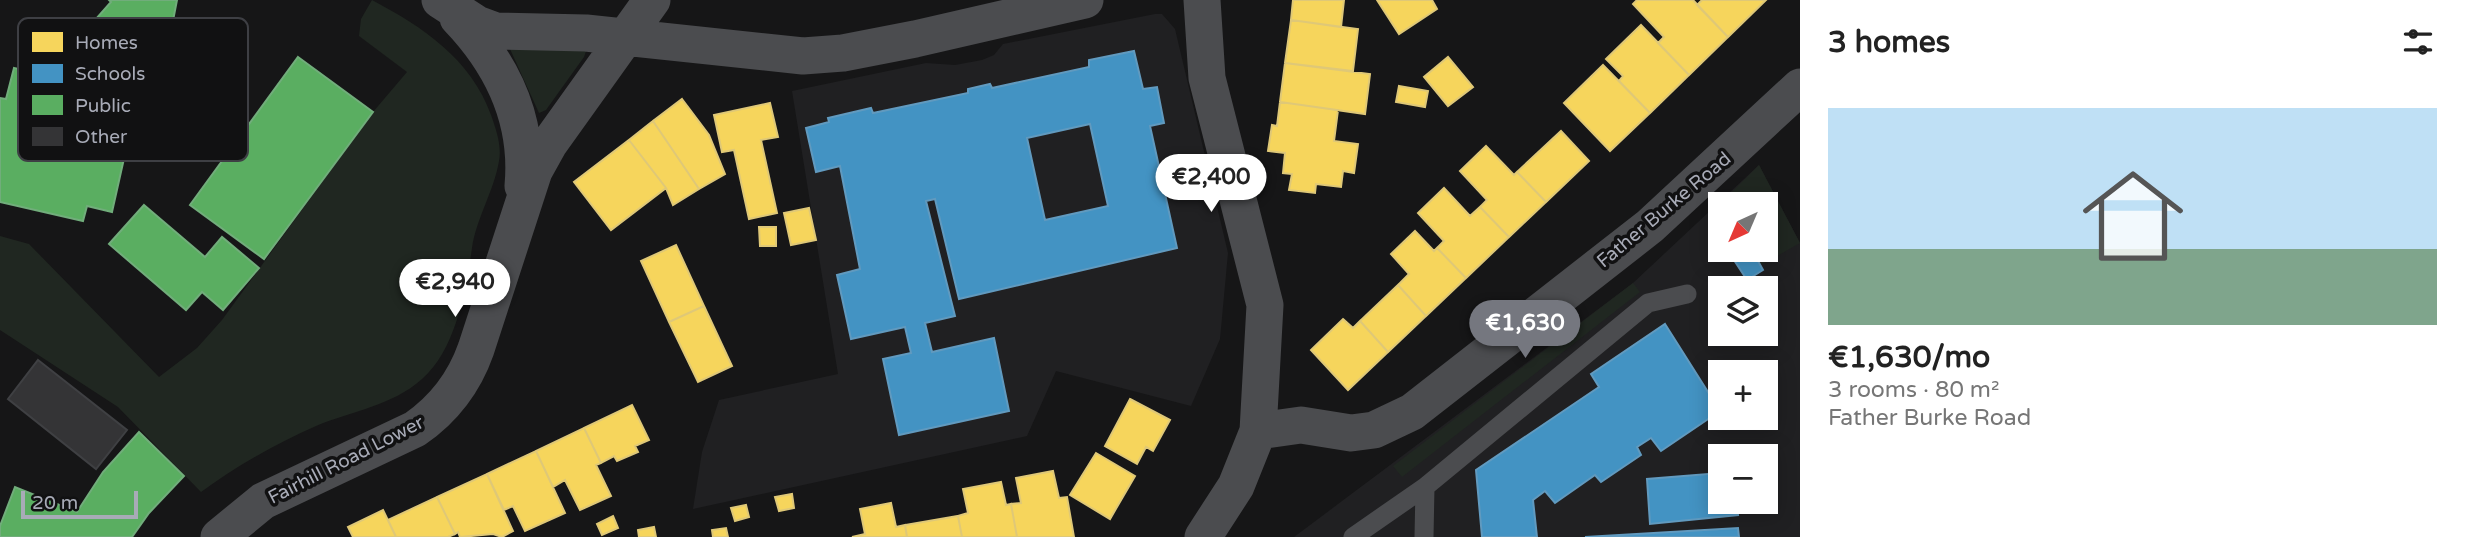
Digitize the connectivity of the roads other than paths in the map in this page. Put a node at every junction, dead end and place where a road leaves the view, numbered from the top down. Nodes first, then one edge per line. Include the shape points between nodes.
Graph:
1 (440, 0) edge
2 (652, 0) edge
3 (1085, 0) edge
4 (1202, 0) edge
5 (624, 37) junction
6 (1800, 88) edge
7 (522, 201) junction
8 (1687, 294) dead end
9 (1258, 431) junction
10 (1425, 487) junction
11 (219, 537) edge
12 (1203, 537) edge
13 (1353, 537) edge
14 (1424, 537) edge

1 - 5 street via 496,31
1 - 7 street via 488,54 512,100 525,148
2 - 5 street, Fairhill Road Lower
3 - 5 street via 825,55
4 - 9 street via 1207,78 1265,305
5 - 7 street, Fairhill Road Lower via 549,144
6 - 9 street, Father Burke Road via 1650,226 1412,412 1374,430 1351,433 1301,425
7 - 11 street, Fairhill Road Lower via 476,349 453,394 415,429 263,501
8 - 10 lane via 1648,303
9 - 12 street via 1236,486
10 - 13 lane
10 - 14 lane

